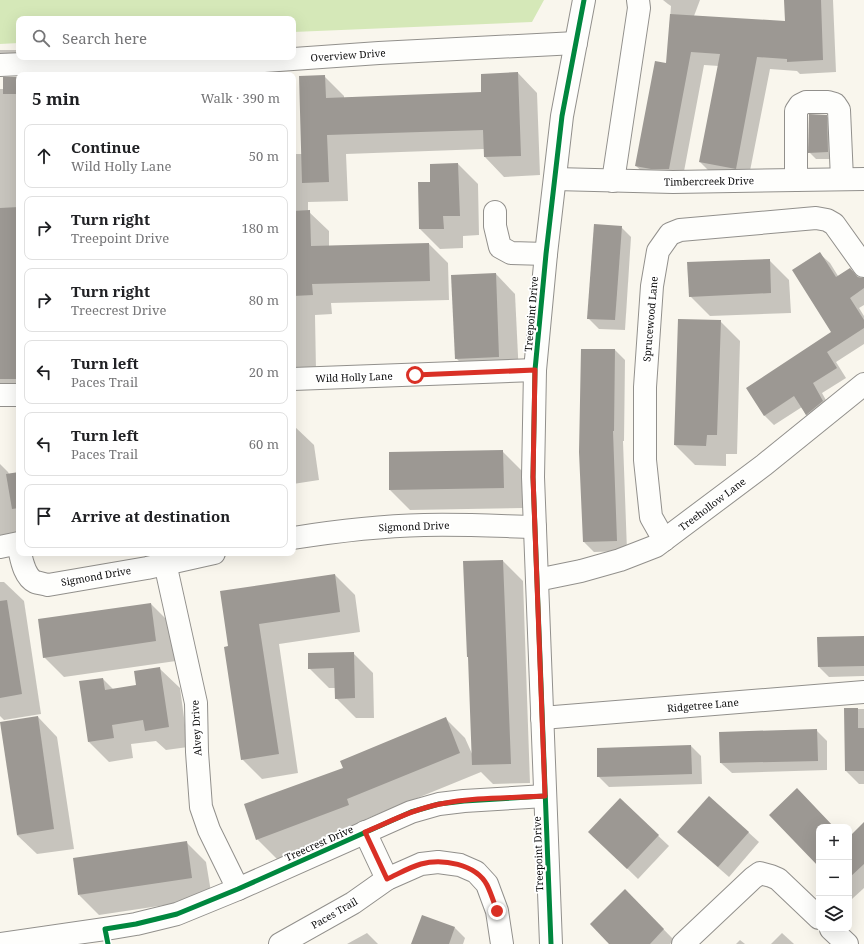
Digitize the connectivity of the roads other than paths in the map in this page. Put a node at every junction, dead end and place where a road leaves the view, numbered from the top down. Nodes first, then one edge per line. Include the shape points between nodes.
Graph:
1 (584, 0) edge
2 (638, 0) edge
3 (576, 43) junction
4 (0, 65) edge
5 (258, 68) edge
6 (178, 70) edge
7 (555, 179) junction
8 (842, 179) junction
9 (864, 179) edge
10 (613, 180) junction
11 (796, 180) junction
12 (495, 212) dead end
13 (546, 254) junction
14 (862, 259) edge
15 (535, 370) junction
16 (296, 379) edge
17 (864, 384) edge
18 (0, 395) edge
19 (16, 395) edge
20 (535, 527) junction
21 (296, 538) edge
22 (664, 540) junction
23 (19, 556) edge
24 (200, 556) edge
25 (166, 563) junction
26 (537, 580) junction
27 (864, 692) edge
28 (542, 718) junction
29 (545, 796) junction
30 (365, 832) junction
31 (387, 879) junction
32 (238, 889) junction
33 (816, 915) edge
34 (834, 932) edge
35 (106, 936) edge
36 (0, 944) edge
37 (280, 944) edge
38 (502, 944) edge
39 (550, 944) edge
40 (683, 944) edge
41 (847, 944) edge

1 - 3 street, Treepoint Drive
2 - 10 street via 639,8
3 - 5 street, Overview Drive via 378,53
3 - 7 street, Treepoint Drive via 562,116
4 - 6 street, Overview Drive via 71,62
5 - 6 street, Overview Drive via 195,66
7 - 10 street, Timbercreek Drive
7 - 13 street, Treepoint Drive
8 - 9 street, Timbercreek Drive
8 - 11 street, Timbercreek Drive
8 - 11 street via 839,110 835,104 828,102 806,102 796,111
10 - 11 street, Timbercreek Drive
12 - 13 street via 500,247 511,253
13 - 15 street, Treepoint Drive
14 - 22 street, Sprucewood Lane via 834,224 816,218 680,230 670,234 658,251 652,286 644,387 651,516
15 - 16 street, Wild Holly Lane
15 - 20 street, Treepoint Drive
17 - 22 street, Treehollow Lane via 764,465
18 - 19 street
20 - 21 street, Sigmond Drive via 399,526 342,530
20 - 26 street, Treepoint Drive
22 - 26 street, Treehollow Lane via 656,546 620,560
23 - 25 street, Sigmond Drive via 28,576 35,582 48,585
24 - 25 street, Sigmond Drive
25 - 32 street, Alvey Drive via 196,703 201,808
26 - 28 street, Treepoint Drive
27 - 28 street, Ridgetree Lane
28 - 29 street, Treepoint Drive
29 - 30 street, Treecrest Drive via 464,800 439,804 411,812
29 - 39 street, Treepoint Drive
30 - 31 street
30 - 32 street, Treecrest Drive
31 - 37 street, Paces Trail via 353,903
31 - 38 street, Paces Trail via 421,864 438,862 460,865 476,872 487,884 497,911
32 - 35 street, Treecrest Drive via 177,914 136,924
33 - 40 street via 778,880 760,873
34 - 41 street
35 - 36 street, Treecrest Drive

